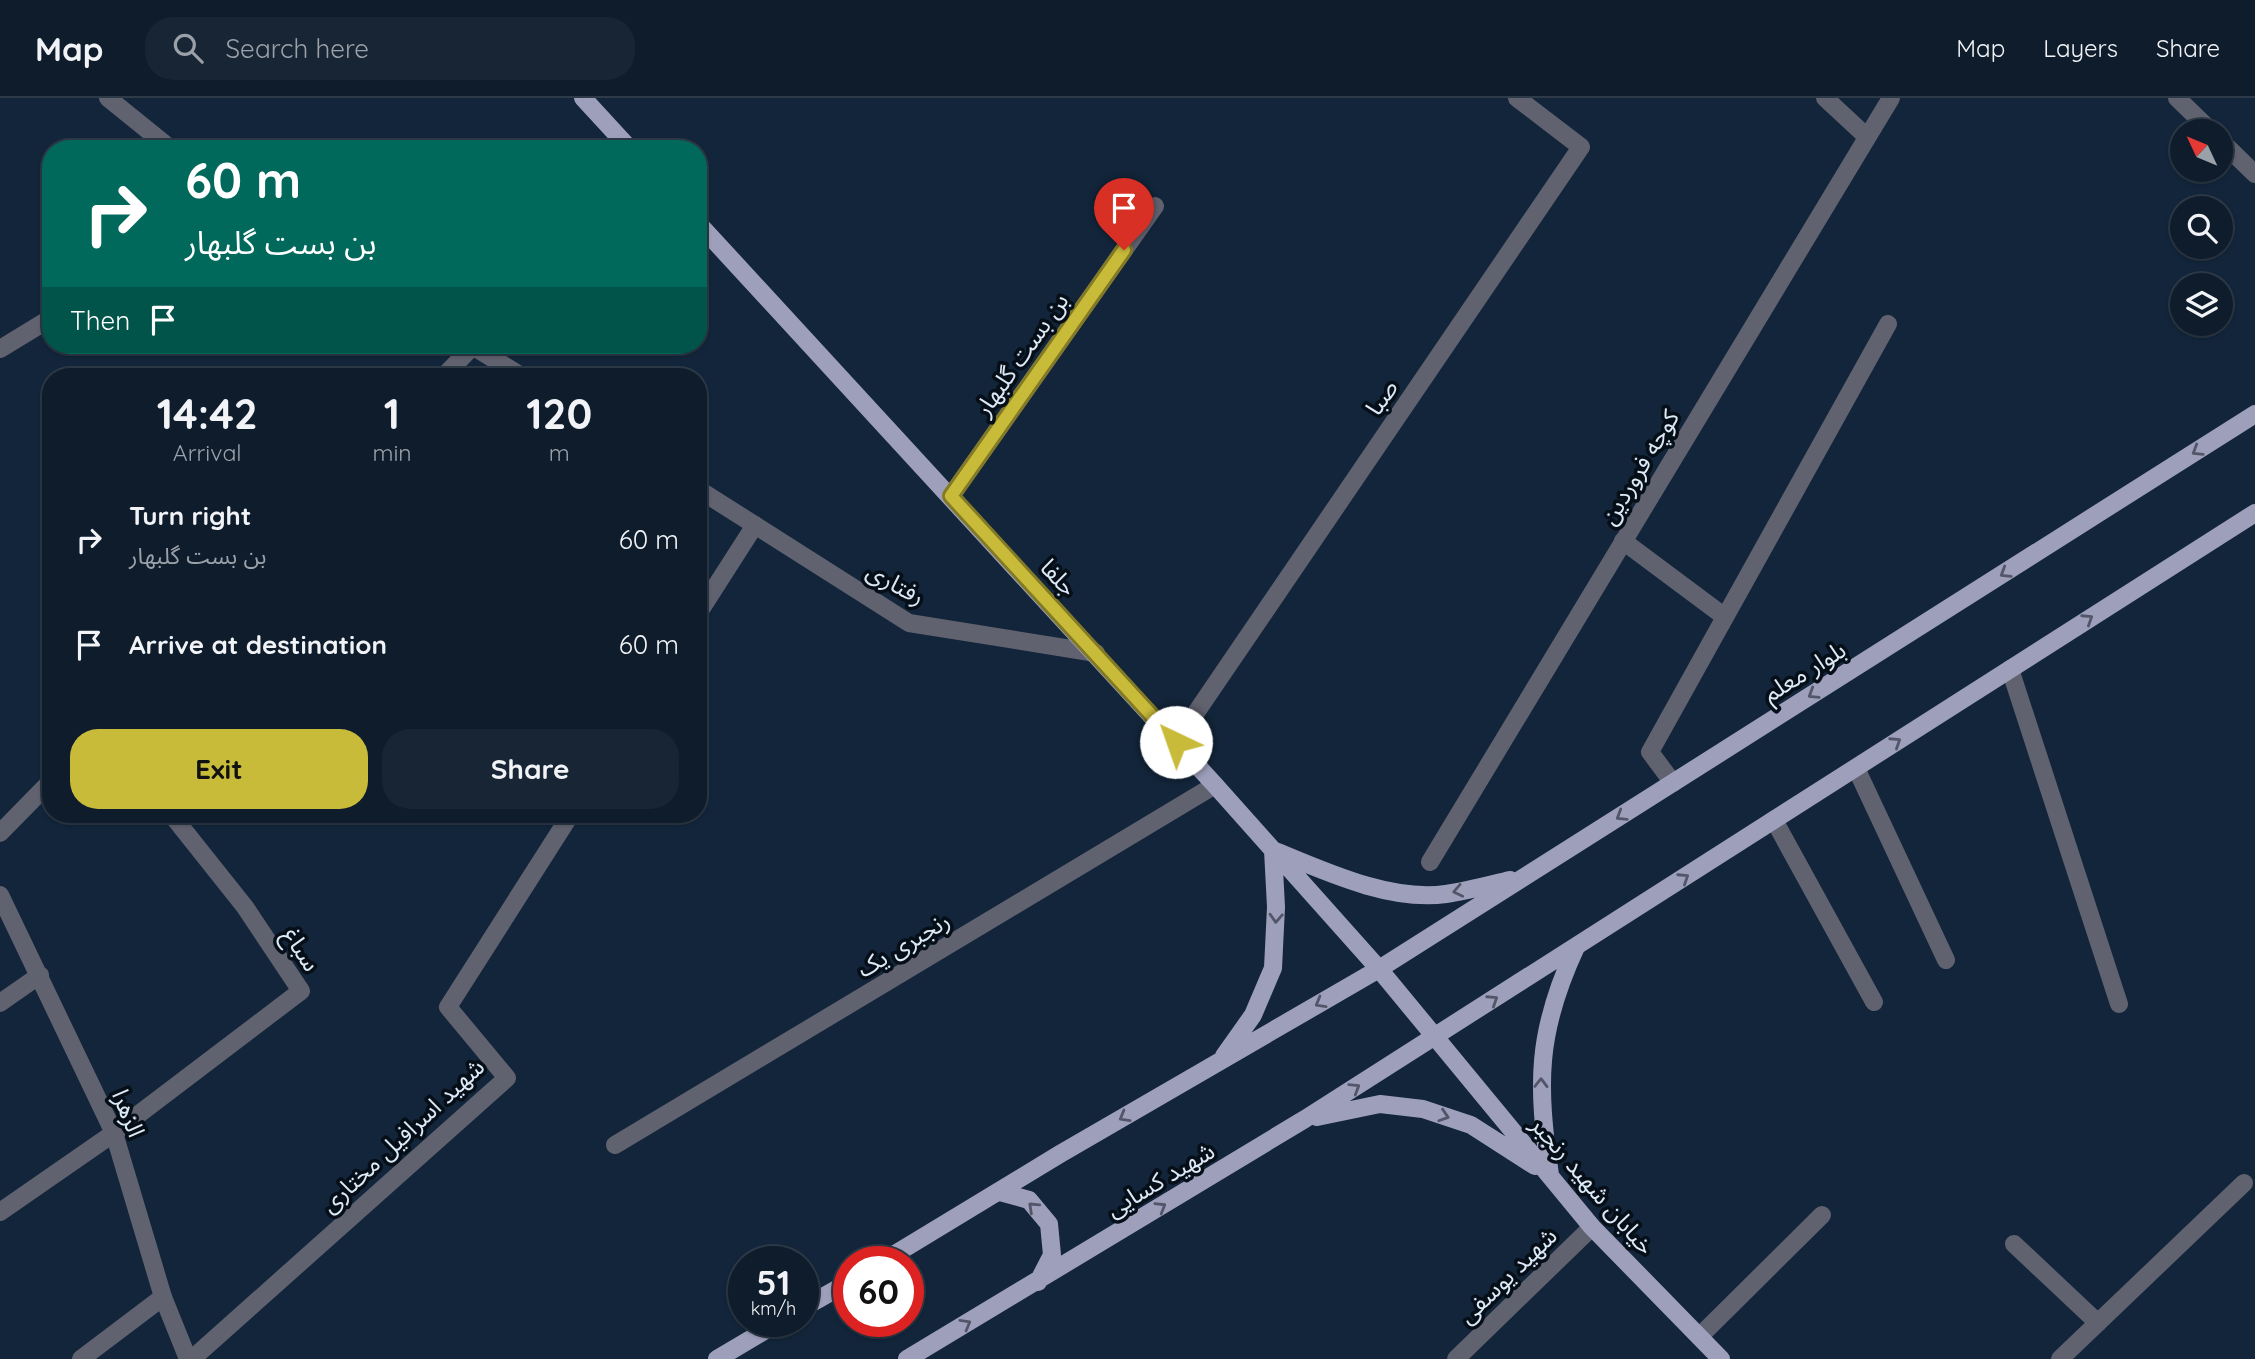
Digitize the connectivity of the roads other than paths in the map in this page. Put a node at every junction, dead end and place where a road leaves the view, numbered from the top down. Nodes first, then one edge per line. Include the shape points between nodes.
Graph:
1 (108, 98) edge
2 (583, 98) edge
3 (1517, 98) edge
4 (1825, 98) edge
5 (1891, 98) edge
6 (2176, 98) edge
7 (2198, 119) edge
8 (1867, 137) junction
9 (160, 140) edge
10 (622, 140) edge
11 (2233, 151) edge
12 (2253, 167) edge
13 (1155, 206) dead end
14 (707, 233) edge
15 (42, 323) edge
16 (1888, 324) dead end
17 (0, 349) edge
18 (465, 354) edge
19 (485, 354) edge
20 (451, 368) edge
21 (508, 368) edge
22 (2255, 414) edge
23 (707, 495) edge
24 (951, 496) junction
25 (2255, 513) edge
26 (755, 525) junction
27 (1623, 541) junction
28 (707, 600) edge
29 (1725, 617) junction
30 (1096, 653) junction
31 (2010, 669) junction
32 (1176, 742) junction
33 (1856, 768) junction
34 (1673, 783) junction
35 (1215, 785) junction
36 (42, 790) edge
37 (1774, 820) junction
38 (178, 823) edge
39 (565, 823) edge
40 (0, 833) edge
41 (1273, 850) junction
42 (1430, 862) dead end
43 (1524, 877) junction
44 (0, 895) edge
45 (1576, 947) junction
46 (1946, 960) dead end
47 (1379, 969) junction
48 (40, 975) junction
49 (1874, 1002) dead end
50 (0, 1003) edge
51 (2119, 1004) dead end
52 (1435, 1037) junction
53 (1220, 1062) junction
54 (1305, 1119) junction
55 (114, 1133) junction
56 (615, 1146) dead end
57 (1550, 1175) junction
58 (2244, 1183) dead end
59 (1000, 1192) junction
60 (0, 1212) edge
61 (1822, 1215) dead end
62 (1592, 1227) junction
63 (2014, 1244) dead end
64 (909, 1246) edge
65 (1038, 1282) junction
66 (163, 1297) junction
67 (2098, 1323) junction
68 (1700, 1336) junction
69 (754, 1337) edge
70 (81, 1359) edge
71 (190, 1359) edge
72 (717, 1359) edge
73 (907, 1359) edge
74 (1456, 1359) edge
75 (1721, 1359) edge
76 (2060, 1359) edge

1 - 9 street
2 - 10 main road
3 - 32 street, صبا via 1581,147
4 - 8 street
5 - 8 street, کوچه فروردین
6 - 7 street
8 - 27 street, کوچه فروردین
11 - 12 street
13 - 24 street, بن بست گلبهار
14 - 24 main road, جلفا
15 - 17 street
16 - 29 street
18 - 20 street
19 - 21 street
22 -> 34 main road, بلوار معلم
23 - 26 street, رفتاری
24 - 30 main road, جلفا
31 -> 25 main road
26 - 28 street
26 - 30 street, رفتاری via 909,623
27 - 29 street
27 - 42 street, کوچه فروردین
29 - 34 street via 1650,752
30 - 32 main road, جلفا
33 -> 31 main road
31 - 51 street
32 - 35 main road, جلفا
33 - 37 main road
33 - 46 street
34 -> 43 main road, بلوار معلم
35 - 41 main road, جلفا
35 - 56 street, رنجبری یک
36 - 40 street
45 -> 37 main road
37 - 49 street
38 - 55 street, سباغ via 245,907 301,990
39 - 71 street, شهید اسرافیل مختاری via 448,1007 507,1078
43 -> 41 main road via 1444,894 1391,892
41 - 47 main road, جلفا
41 -> 53 main road via 1273,968 1253,1014
43 - 47 main road, بلوار معلم
44 - 48 street, الزهرا
52 -> 45 main road
57 -> 45 main road via 1541,1077 1547,1022
47 - 52 main road, خیابان شهید رنجبر
47 -> 53 main road
48 - 50 street
48 - 55 street, الزهرا
54 -> 52 main road, شهید کسایی
52 - 57 main road, خیابان شهید رنجبر
53 -> 59 main road
54 -> 57 main road via 1380,1104 1423,1109 1471,1125
65 -> 54 main road, شهید کسایی
55 - 60 street
55 - 66 street, الزهرا
57 - 62 main road, خیابان شهید رنجبر
58 - 67 street
59 - 64 main road
65 -> 59 main road via 1052,1255 1049,1224 1029,1200
61 - 68 street
62 - 68 main road, خیابان شهید رنجبر
62 - 74 street, شهید یوسفی
63 - 67 street
73 -> 65 main road, شهید کسایی
66 - 70 street
66 - 71 street, الزهرا
67 - 76 street
68 - 75 main road, خیابان شهید رنجبر
69 - 72 main road

